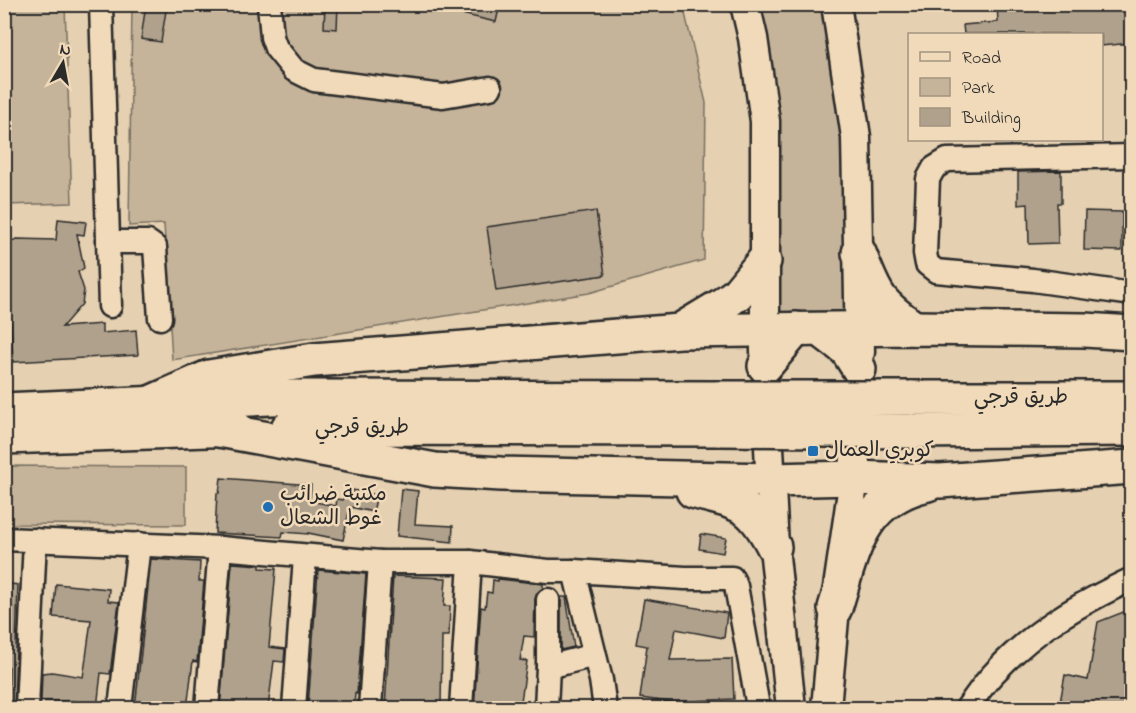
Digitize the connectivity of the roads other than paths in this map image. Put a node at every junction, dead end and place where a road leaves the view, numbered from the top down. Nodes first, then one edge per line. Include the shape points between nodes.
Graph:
1 (101, 4) edge
2 (269, 4) edge
3 (745, 4) edge
4 (836, 4) edge
5 (490, 88) dead end
6 (1131, 156) edge
7 (108, 242) junction
8 (859, 252) junction
9 (764, 261) junction
10 (1131, 294) edge
11 (110, 306) dead end
12 (160, 318) dead end
13 (914, 328) junction
14 (794, 330) junction
15 (860, 330) junction
16 (680, 331) junction
17 (1131, 333) edge
18 (765, 366) joint
19 (859, 369) junction
20 (1131, 398) edge
21 (150, 403) junction
22 (4, 410) edge
23 (719, 414) junction
24 (214, 429) junction
25 (1131, 429) edge
26 (4, 437) edge
27 (1131, 467) edge
28 (812, 471) junction
29 (672, 478) junction
30 (940, 481) junction
31 (4, 539) edge
32 (35, 540) junction
33 (139, 544) junction
34 (774, 547) junction
35 (220, 548) junction
36 (305, 557) junction
37 (380, 562) junction
38 (470, 562) junction
39 (574, 571) junction
40 (1131, 579) edge
41 (548, 600) dead end
42 (835, 608) junction
43 (594, 655) junction
44 (548, 667) junction
45 (27, 708) edge
46 (120, 708) edge
47 (207, 708) edge
48 (294, 708) edge
49 (370, 708) edge
50 (461, 708) edge
51 (546, 708) edge
52 (605, 708) edge
53 (755, 708) edge
54 (791, 708) edge
55 (826, 708) edge
56 (967, 708) edge

1 - 7 street
2 - 5 street via 276,48 294,70 314,80 443,96
3 - 9 main road via 765,121
4 - 8 main road via 856,137
6 - 10 street via 947,160 934,168 928,179 925,253 927,264 936,271
7 - 11 street
7 - 12 street via 148,242 156,247
8 - 13 highway via 873,291 885,306
8 - 15 main road
9 - 14 main road
9 - 16 highway via 737,294
13 - 15 highway
13 - 17 highway
14 - 15 highway
14 - 16 highway
14 - 18 highway
14 - 19 highway via 847,350
15 - 19 main road
16 - 21 highway via 314,360 209,377
18 - 28 main road
19 - 28 main road
20 - 23 highway, طريق قرجي, bridge via 910,398
21 - 22 highway, طريق قرجي
21 - 23 highway, طريق قرجي via 386,396
23 - 24 highway, طريق قرجي
23 - 25 highway, طريق قرجي, bridge via 910,431
24 - 26 highway, طريق قرجي
24 - 29 highway via 435,470
27 - 30 highway
28 - 29 highway
28 - 30 highway
28 - 34 main road
28 - 42 main road
29 - 34 highway via 682,488 738,502 765,529
30 - 42 highway via 915,487 883,503 873,513 855,544
31 - 32 street
32 - 33 street
32 - 45 street
33 - 35 street
33 - 46 street
34 - 54 main road
35 - 36 street
35 - 47 street
36 - 37 street
36 - 48 street
37 - 38 street
37 - 49 street
38 - 39 street
38 - 50 street
39 - 43 street
39 - 53 street via 732,578 757,701
40 - 56 street via 1073,608 1031,638 994,672
41 - 44 street
42 - 55 main road
43 - 44 street
43 - 52 street
44 - 51 street

